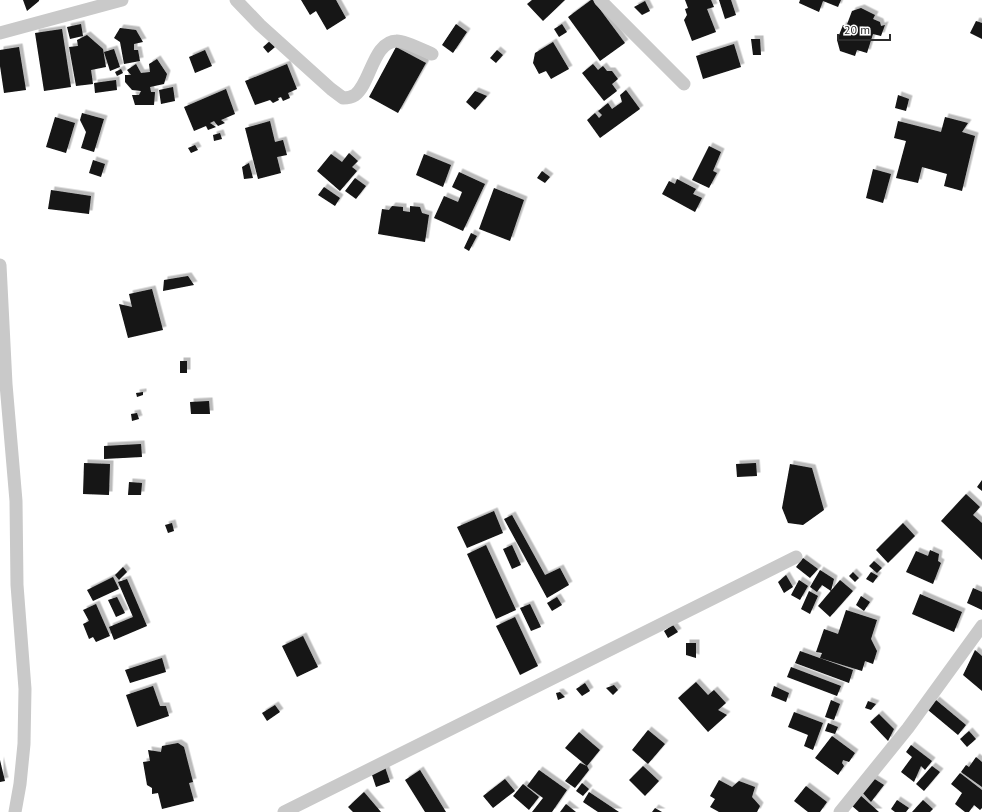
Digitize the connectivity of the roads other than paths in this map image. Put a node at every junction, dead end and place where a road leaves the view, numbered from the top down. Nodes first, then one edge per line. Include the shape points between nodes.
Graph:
1 (122, 0) edge
2 (236, 0) edge
3 (600, 0) edge
4 (0, 33) edge
5 (432, 54) dead end
6 (684, 84) dead end
7 (0, 265) edge
8 (3, 389) edge
9 (796, 557) dead end
10 (982, 626) edge
11 (15, 812) edge
12 (284, 812) edge
13 (840, 812) edge

1 - 4 street
2 - 5 street via 260,25 343,98 354,96 361,89 369,70 389,42 398,40
3 - 6 street
7 - 8 street
8 - 11 street via 16,501 17,585 25,688 24,744
9 - 12 street
10 - 13 street via 908,728

